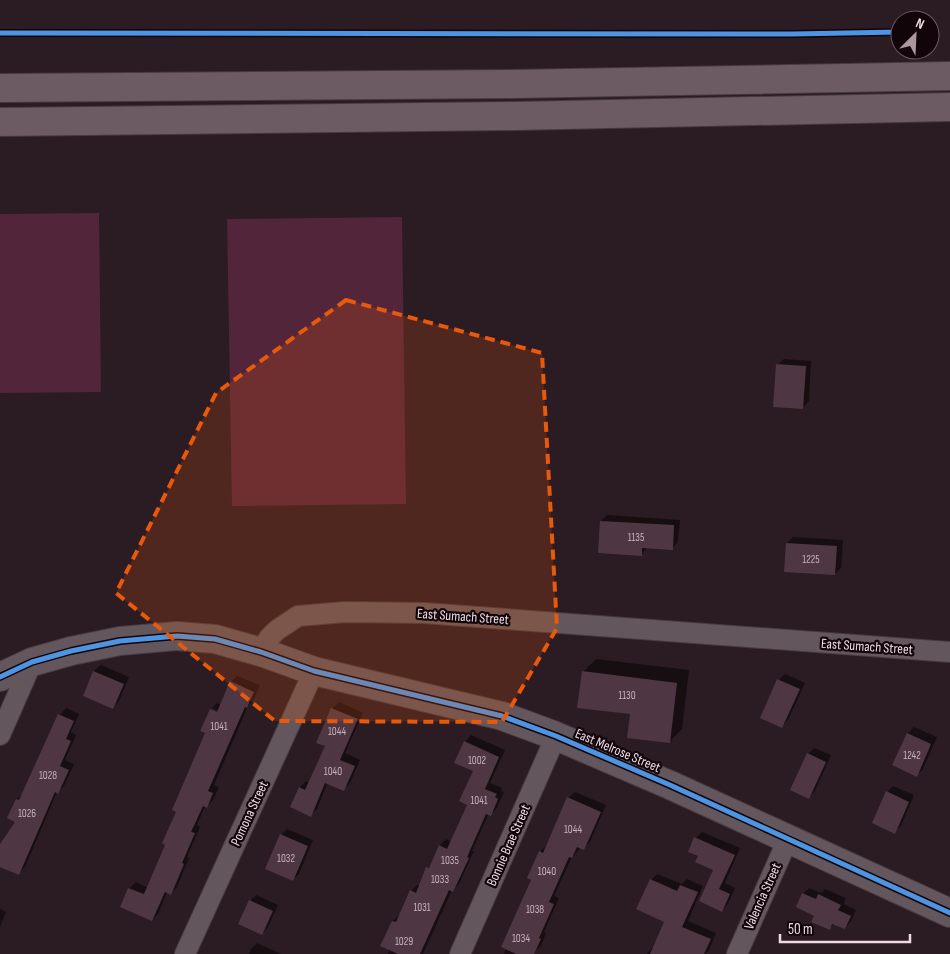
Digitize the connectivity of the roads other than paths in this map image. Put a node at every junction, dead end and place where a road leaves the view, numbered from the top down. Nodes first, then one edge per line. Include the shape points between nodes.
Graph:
1 (950, 76) edge
2 (0, 88) edge
3 (950, 107) edge
4 (0, 122) edge
5 (261, 652) junction
6 (950, 652) edge
7 (32, 662) junction
8 (314, 672) junction
9 (0, 677) edge
10 (0, 735) edge
11 (556, 736) junction
12 (788, 839) junction
13 (950, 913) edge
14 (185, 954) edge
15 (460, 954) edge
16 (737, 954) edge

1 - 2 highway
3 - 4 highway
5 - 6 street, East Sumach Street via 277,630 298,616 344,612 424,613
5 - 7 street via 215,639 177,636 120,642
5 - 8 street, East Melrose Street
7 - 9 street
7 - 10 street
8 - 11 street, East Melrose Street via 502,716
8 - 14 street, Pomona Street
11 - 12 street, East Melrose Street
11 - 15 street, Bonnie Brae Street
12 - 13 street, East Melrose Street
12 - 16 street, Valencia Street

